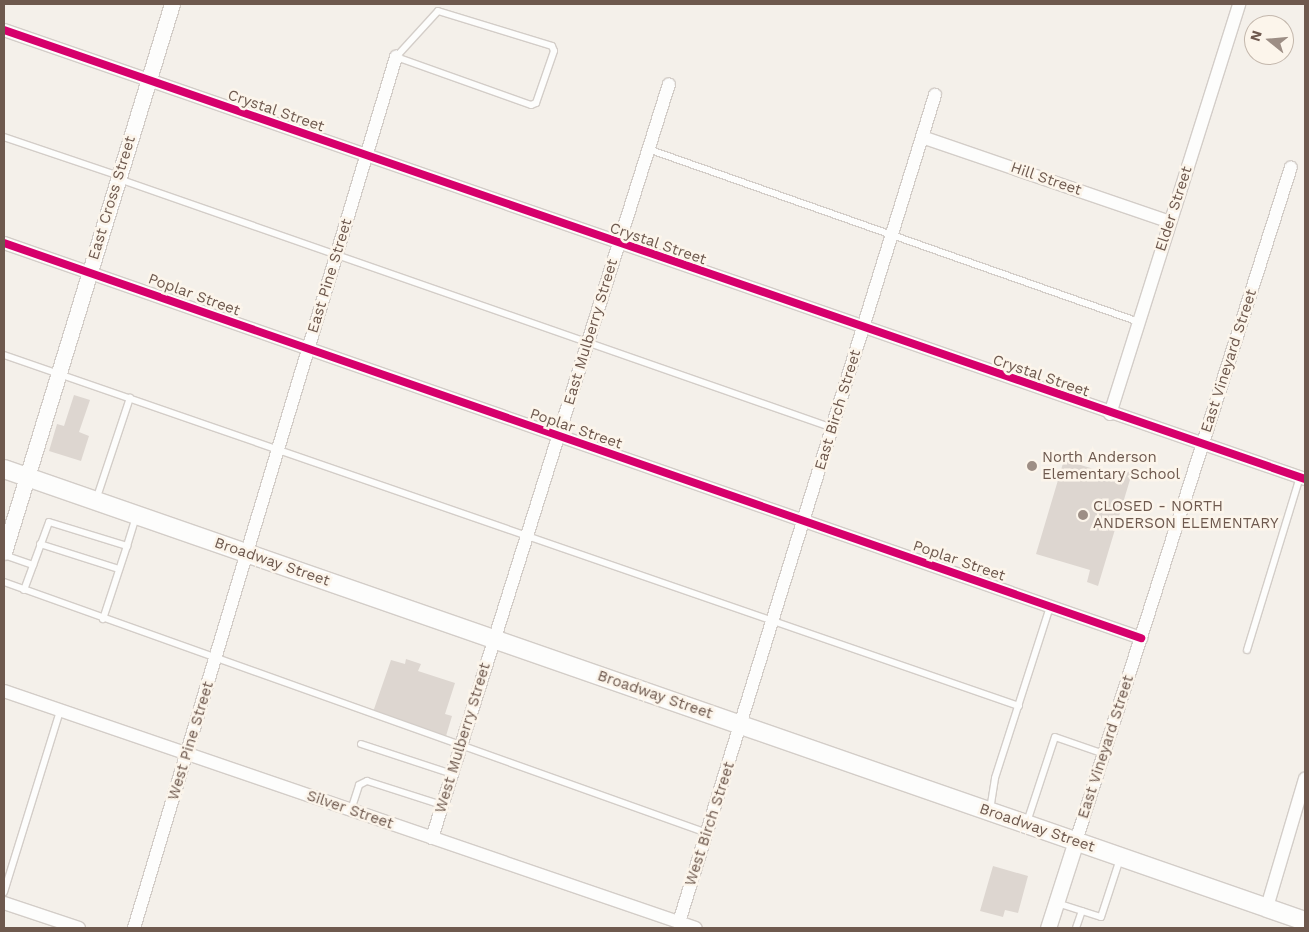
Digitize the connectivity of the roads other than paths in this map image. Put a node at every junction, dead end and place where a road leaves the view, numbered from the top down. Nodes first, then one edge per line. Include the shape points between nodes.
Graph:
1 (172, 4) edge
2 (1239, 4) edge
3 (4, 30) edge
4 (396, 57) junction
5 (148, 81) junction
6 (669, 84) dead end
7 (936, 95) dead end
8 (4, 137) edge
9 (922, 137) junction
10 (648, 149) junction
11 (366, 157) junction
12 (1291, 167) dead end
13 (118, 177) junction
14 (1170, 222) junction
15 (893, 234) junction
16 (4, 243) edge
17 (618, 244) junction
18 (337, 254) junction
19 (89, 273) junction
20 (1139, 322) junction
21 (863, 329) junction
22 (588, 343) junction
23 (308, 350) junction
24 (4, 355) edge
25 (59, 374) junction
26 (130, 398) junction
27 (1110, 414) junction
28 (833, 428) junction
29 (558, 438) junction
30 (1202, 445) junction
31 (278, 448) junction
32 (4, 470) edge
33 (26, 478) junction
34 (1302, 478) edge
35 (96, 502) junction
36 (137, 516) junction
37 (804, 522) junction
38 (526, 537) junction
39 (40, 544) junction
40 (127, 546) junction
41 (4, 553) edge
42 (246, 553) junction
43 (33, 565) junction
44 (119, 569) junction
45 (4, 582) edge
46 (24, 590) junction
47 (1050, 607) junction
48 (103, 619) junction
49 (773, 623) junction
50 (495, 638) junction
51 (1141, 638) junction
52 (1247, 650) dead end
53 (215, 660) junction
54 (4, 691) edge
55 (1018, 706) junction
56 (60, 711) junction
57 (741, 726) junction
58 (361, 744) dead end
59 (461, 746) junction
60 (187, 753) junction
61 (1104, 754) junction
62 (452, 774) junction
63 (1305, 779) edge
64 (1302, 799) edge
65 (442, 805) junction
66 (351, 811) junction
67 (990, 811) junction
68 (1027, 824) junction
69 (707, 833) junction
70 (432, 838) junction
71 (1076, 841) junction
72 (1120, 857) junction
73 (4, 892) edge
74 (4, 903) edge
75 (1056, 903) junction
76 (1266, 907) junction
77 (1082, 911) junction
78 (1305, 921) edge
79 (679, 922) junction
80 (79, 928) edge
81 (134, 928) edge
82 (696, 928) edge
83 (1048, 928) edge
84 (1076, 928) edge

1 - 5 street, East Cross Street
2 - 14 street, Elder Street
3 - 5 street, Crystal Street
4 - 4 lane via 438,11 552,46 554,51 536,103 531,105
4 - 11 street, East Pine Street
5 - 11 street, Crystal Street
5 - 13 street, East Cross Street
6 - 10 street, East Mulberry Street
7 - 9 street, East Birch Street
8 - 13 lane
9 - 14 street, Hill Street
9 - 15 street, East Birch Street
10 - 15 lane
10 - 17 street, East Mulberry Street
11 - 17 street, Crystal Street
11 - 18 street, East Pine Street
12 - 30 street, East Vineyard Street
13 - 18 lane
13 - 19 street, East Cross Street
14 - 20 street, Elder Street
15 - 20 lane
15 - 21 street, East Birch Street
16 - 19 street, Poplar Street
17 - 21 street, Crystal Street
17 - 22 street, East Mulberry Street
18 - 22 lane
18 - 23 street, East Pine Street
19 - 23 street, Poplar Street
19 - 25 street, East Cross Street
20 - 27 street, Elder Street
21 - 27 street, Crystal Street
21 - 28 street, East Birch Street
22 - 28 lane
22 - 29 street, East Mulberry Street
23 - 29 street, Poplar Street
23 - 31 street, East Pine Street
24 - 25 lane
25 - 26 lane
25 - 33 street, East Cross Street
26 - 31 lane
26 - 35 lane
27 - 30 street, Crystal Street
28 - 37 street, East Birch Street
29 - 37 street, Poplar Street
29 - 38 street, East Mulberry Street
30 - 34 street, Crystal Street
30 - 51 street, East Vineyard Street
31 - 38 lane
31 - 42 street, East Pine Street
32 - 33 main road, Broadway Street
33 - 35 main road, Broadway Street
33 - 41 street, East Cross Street
34 - 52 lane
35 - 36 main road, Broadway Street
36 - 40 lane
36 - 42 main road, Broadway Street
37 - 47 street, Poplar Street
37 - 49 street, East Birch Street
38 - 49 lane
38 - 50 street, East Mulberry Street
39 - 40 lane via 46,525 53,522
39 - 43 lane
39 - 44 lane
40 - 44 lane
41 - 43 lane
42 - 50 main road, Broadway Street
42 - 53 street, West Pine Street
43 - 46 lane
44 - 48 lane
45 - 46 lane
46 - 48 lane
47 - 51 street, Poplar Street
47 - 55 lane
48 - 53 lane
49 - 55 lane
49 - 57 street, East Birch Street
50 - 57 main road, Broadway Street
50 - 59 street, West Mulberry Street
51 - 61 street, East Vineyard Street
53 - 59 lane
53 - 60 street, West Pine Street
54 - 56 street, Silver Street
55 - 67 lane via 995,778
56 - 60 street, Silver Street
56 - 73 lane
57 - 67 main road, Broadway Street
57 - 69 street, West Birch Street
58 - 62 lane
59 - 62 street, West Mulberry Street
59 - 69 lane
60 - 66 street, Silver Street
60 - 81 street, West Pine Street
61 - 68 lane via 1055,737
61 - 71 street, East Vineyard Street
62 - 65 street, West Mulberry Street
63 - 64 street
64 - 76 street
65 - 66 lane via 367,781 359,785
65 - 70 street, West Mulberry Street
66 - 70 street, Silver Street
67 - 68 main road, Broadway Street
68 - 71 main road, Broadway Street
69 - 79 street, West Birch Street
70 - 79 street, Silver Street
71 - 72 main road, Broadway Street
71 - 75 street
72 - 76 main road, Broadway Street
72 - 77 lane via 1101,917
74 - 80 street
75 - 77 lane
75 - 83 street
76 - 78 main road, Broadway Street
77 - 84 lane
79 - 82 street, Silver Street

